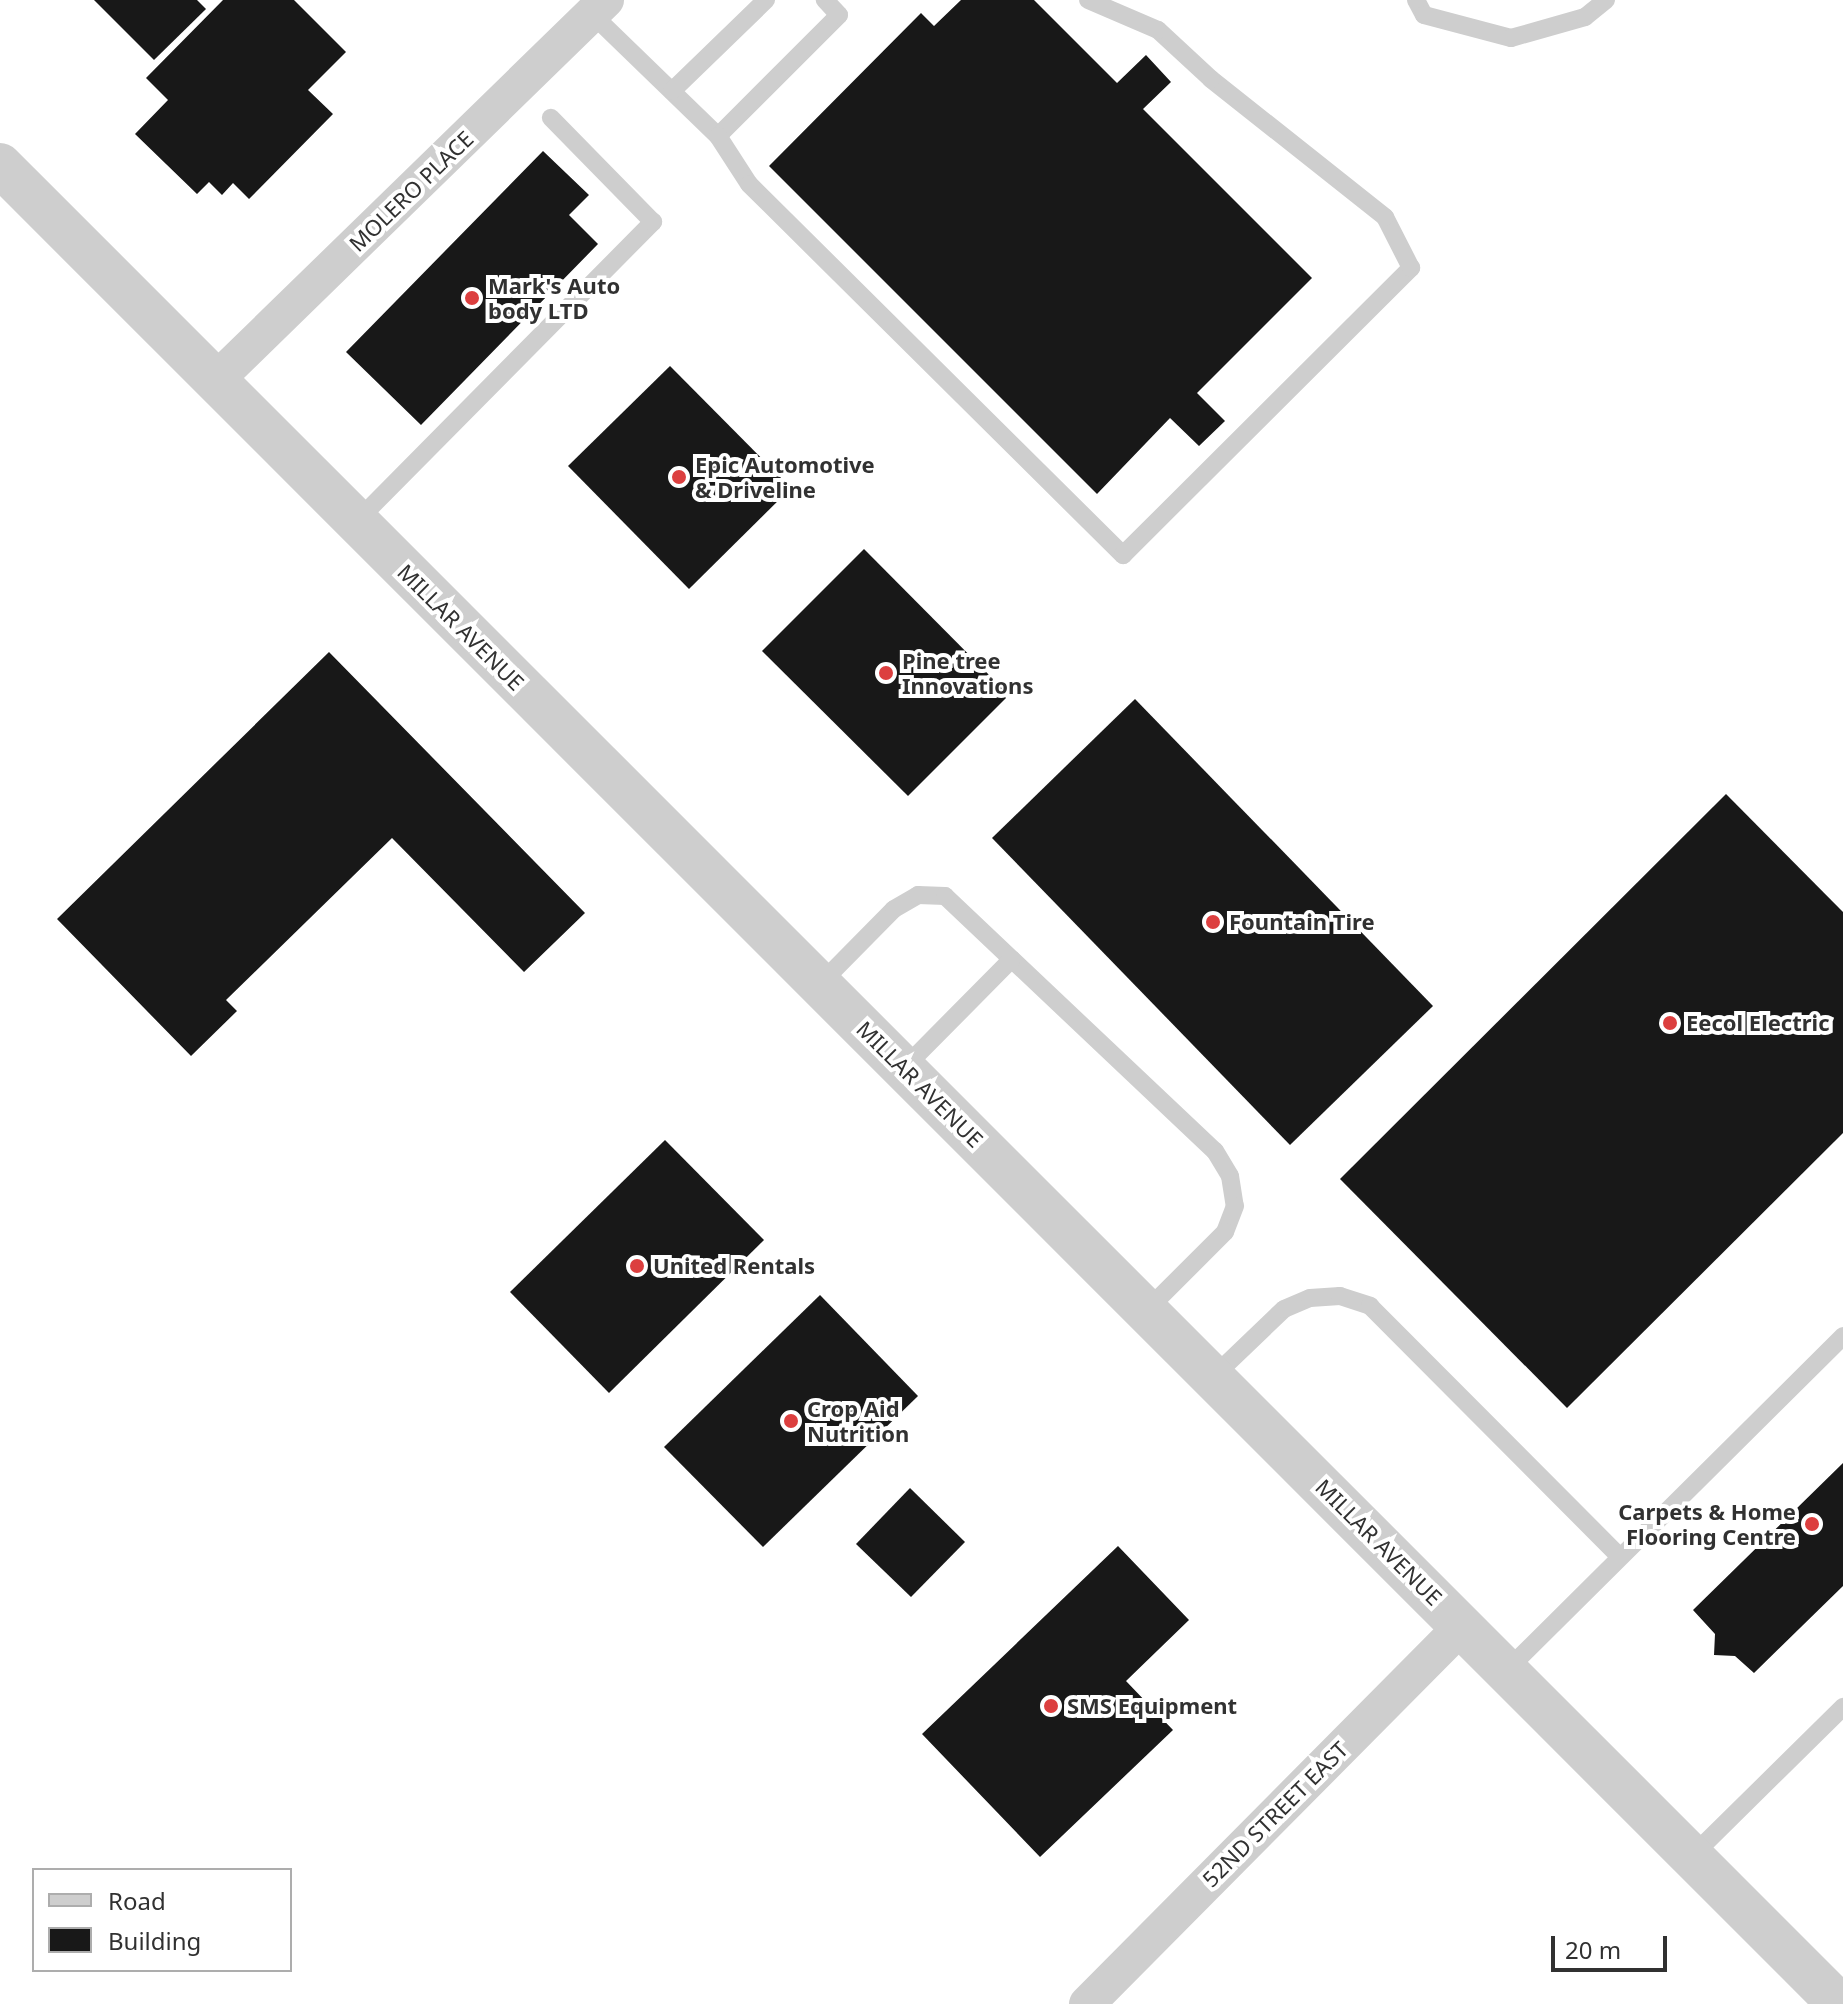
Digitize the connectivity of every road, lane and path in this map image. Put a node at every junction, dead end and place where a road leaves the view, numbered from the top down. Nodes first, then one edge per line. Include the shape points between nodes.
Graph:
1 (766, 0) edge
2 (825, 0) edge
3 (1088, 0) edge
4 (1416, 0) edge
5 (1606, 0) edge
6 (599, 7) edge
7 (672, 91) junction
8 (551, 118) dead end
9 (718, 136) junction
10 (0, 165) edge
11 (215, 381) junction
12 (355, 523) junction
13 (1012, 959) junction
14 (820, 984) junction
15 (903, 1068) junction
16 (1146, 1311) junction
17 (1843, 1336) edge
18 (1213, 1377) junction
19 (1619, 1556) junction
20 (1463, 1625) junction
21 (1507, 1670) junction
22 (1843, 1707) edge
23 (1691, 1857) junction
24 (1087, 2004) edge
25 (1839, 2004) edge

1 - 7 lane
2 - 9 lane via 839,15
3 - 9 lane via 1158,30 1211,79 1385,217 1411,268 1123,555 749,184
4 - 5 lane via 1424,15 1511,38 1585,17
6 - 7 lane
6 - 11 street, MOLERO PLACE
7 - 9 lane
8 - 12 lane via 653,222
10 - 11 street, MILLAR AVENUE
11 - 12 street, MILLAR AVENUE
12 - 14 street, MILLAR AVENUE
13 - 14 lane via 945,896 918,895 894,909
13 - 15 lane
13 - 16 lane via 1215,1151 1230,1176 1235,1206 1225,1232
14 - 15 street, MILLAR AVENUE
15 - 16 street, MILLAR AVENUE
16 - 18 street, MILLAR AVENUE
17 - 19 lane
18 - 19 lane via 1284,1309 1310,1298 1340,1296 1370,1306
18 - 20 street, MILLAR AVENUE
19 - 21 lane
20 - 21 street, MILLAR AVENUE
20 - 24 street, 52ND STREET EAST
21 - 23 street, MILLAR AVENUE
22 - 23 lane
23 - 25 street, MILLAR AVENUE

